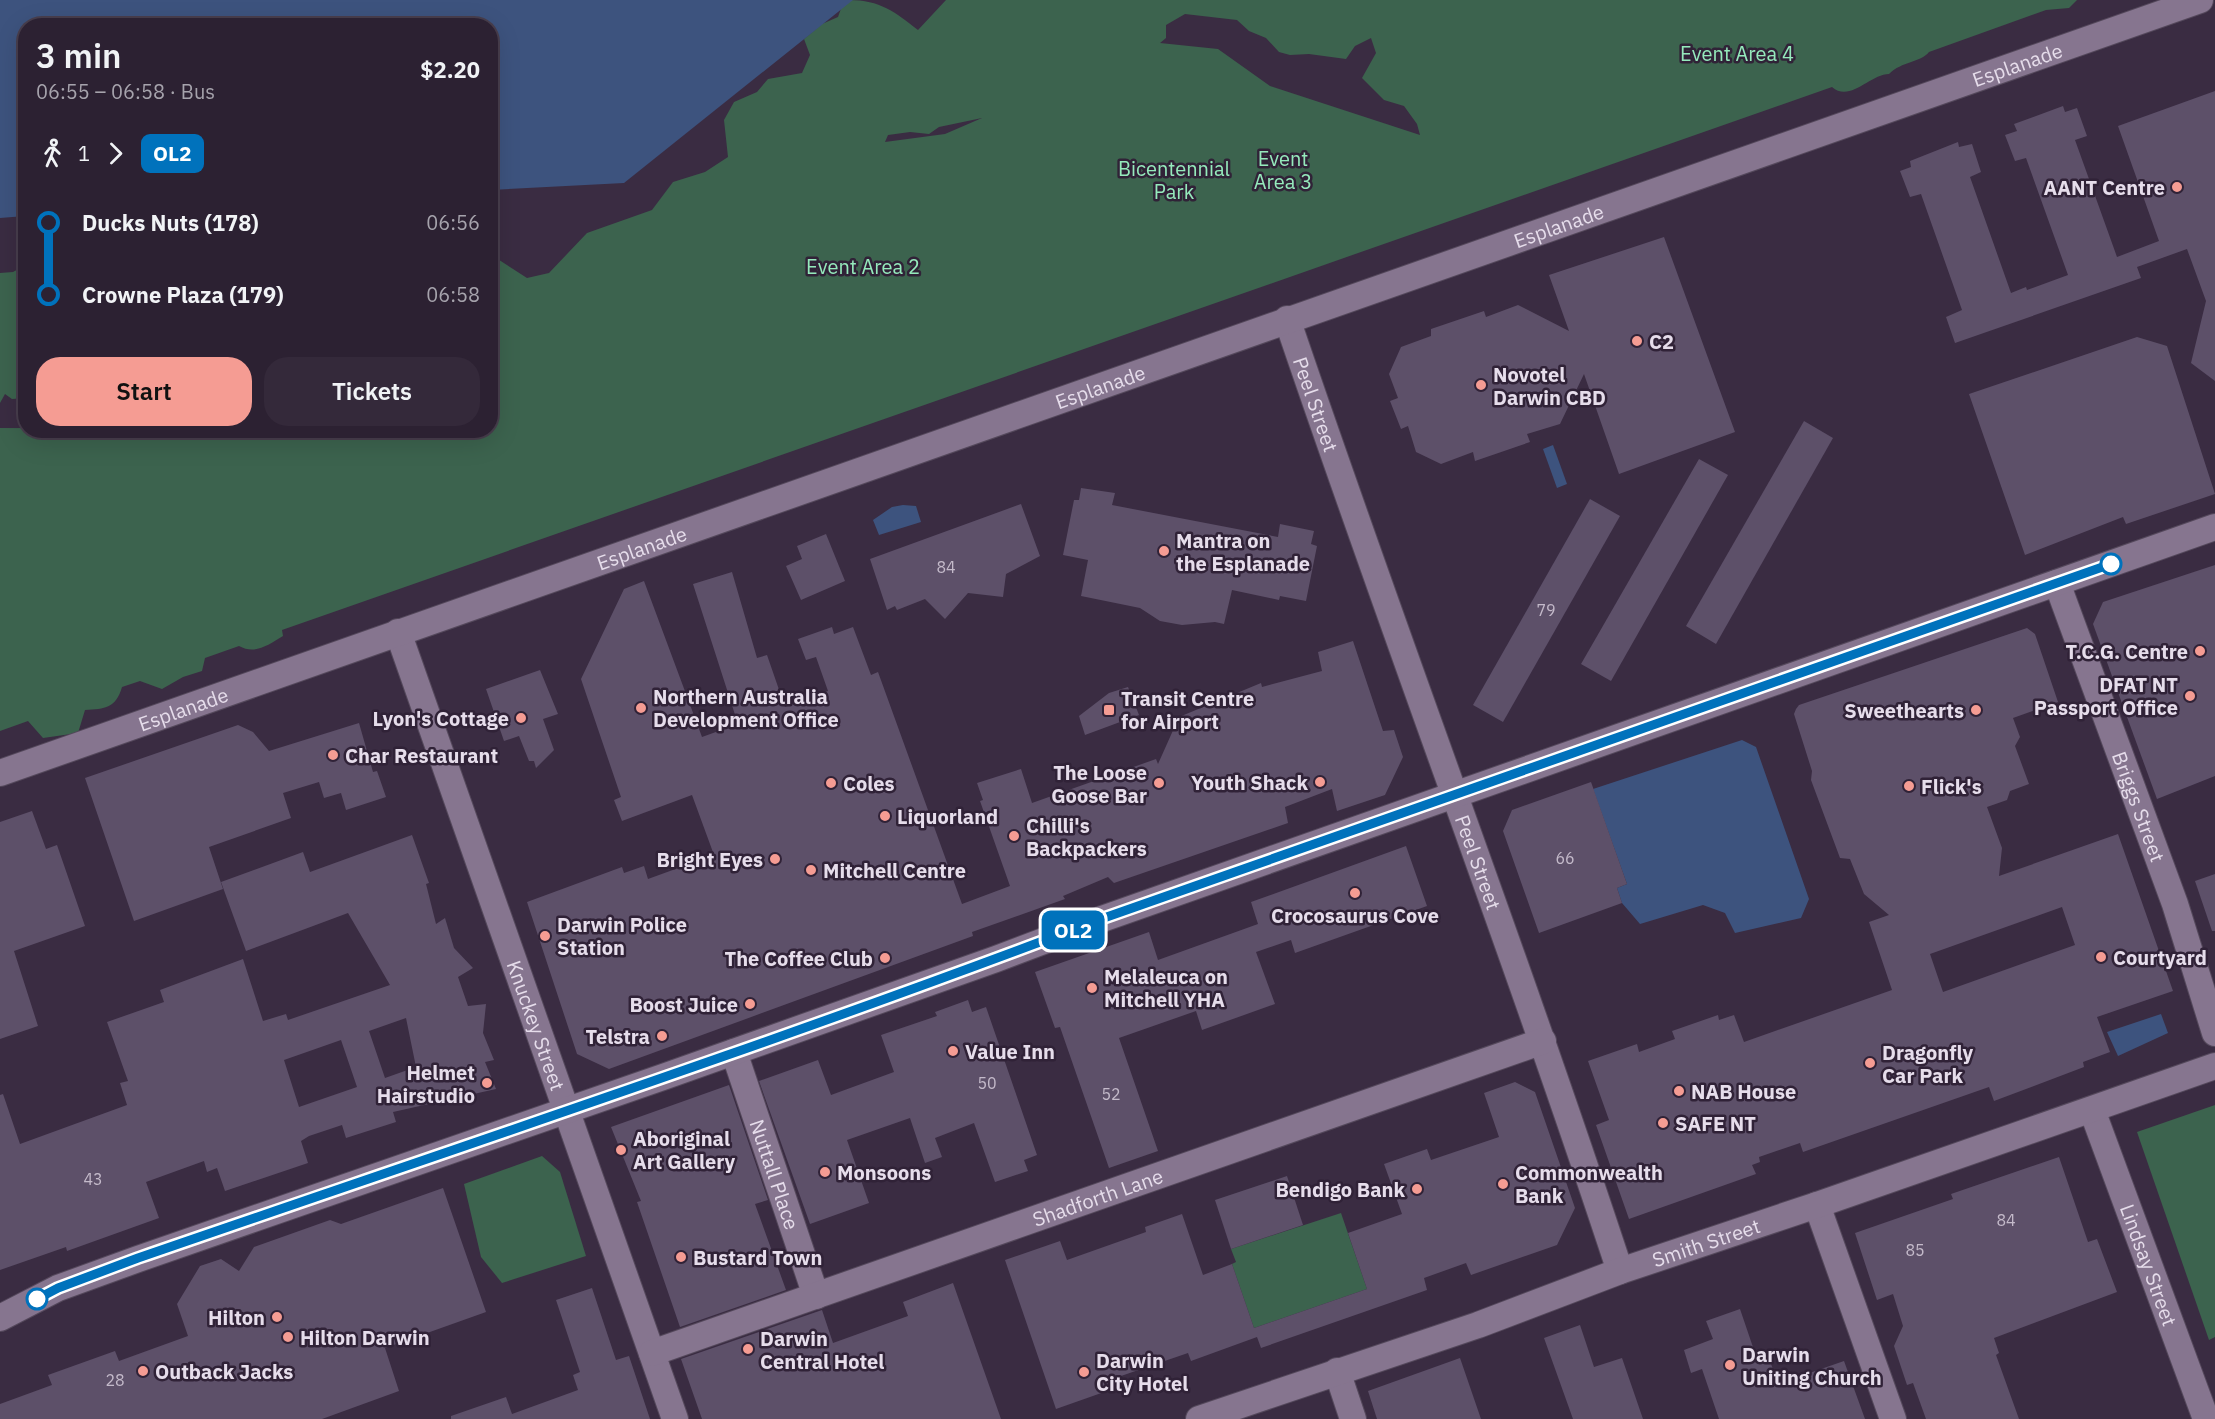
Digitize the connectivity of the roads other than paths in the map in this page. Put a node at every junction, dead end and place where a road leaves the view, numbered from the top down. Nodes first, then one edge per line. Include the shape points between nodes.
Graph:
1 (2200, 0) edge
2 (1287, 320) junction
3 (2215, 527) edge
4 (2057, 583) junction
5 (398, 632) junction
6 (0, 773) edge
7 (1455, 796) junction
8 (2215, 1033) edge
9 (1543, 1041) junction
10 (734, 1052) junction
11 (2215, 1066) edge
12 (2092, 1110) junction
13 (566, 1111) junction
14 (1817, 1206) junction
15 (1620, 1271) junction
16 (58, 1288) junction
17 (816, 1296) junction
18 (0, 1300) edge
19 (0, 1318) edge
20 (652, 1353) junction
21 (1337, 1371) junction
22 (675, 1419) edge
23 (1199, 1419) edge
24 (1353, 1419) edge
25 (1893, 1419) edge
26 (2206, 1419) edge

1 - 2 street, Esplanade
2 - 5 street, Esplanade
2 - 7 street, Peel Street
3 - 4 street
4 - 7 street
4 - 8 street, Briggs Street via 2175,904
5 - 6 street, Esplanade
5 - 13 street, Knuckey Street
7 - 9 street, Peel Street
7 - 10 street
9 - 15 street, Peel Street
9 - 17 street, Shadforth Lane
10 - 13 street
10 - 17 street, Nuttall Place
11 - 12 street, Smith Street
12 - 14 street, Smith Street
12 - 26 street, Lindsay Street
13 - 16 street
13 - 20 street, Knuckey Street
14 - 15 street, Smith Street
14 - 25 street
15 - 21 street, Smith Street via 1478,1325
16 - 18 street
16 - 19 street
17 - 20 street, Shadforth Lane
20 - 22 street, Knuckey Street
21 - 23 street, Smith Street
21 - 24 street

